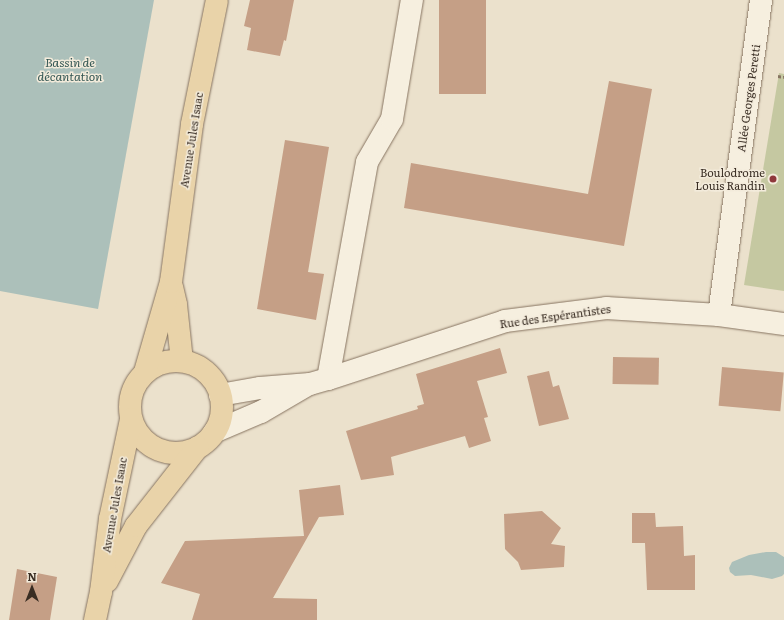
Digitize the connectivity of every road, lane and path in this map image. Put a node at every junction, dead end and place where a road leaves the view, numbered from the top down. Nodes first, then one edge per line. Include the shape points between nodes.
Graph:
1 (216, 0) edge
2 (412, 0) edge
3 (761, 0) edge
4 (171, 282) junction
5 (719, 315) junction
6 (784, 324) edge
7 (182, 361) junction
8 (145, 372) junction
9 (319, 382) junction
10 (220, 395) junction
11 (131, 419) junction
12 (214, 432) junction
13 (198, 447) junction
14 (101, 592) junction
15 (95, 620) edge

1 - 4 main road, Avenue Jules Isaac via 192,124
2 - 9 street via 392,119 367,162
3 - 5 street, Allée Georges Peretti
4 - 7 main road, Avenue Jules Isaac
4 - 8 main road, Avenue Jules Isaac
5 - 6 street, Rue des Espérantistes
5 - 9 street, Rue des Espérantistes via 606,308 505,321
7 - 8 main road via 168,361
7 - 10 main road via 194,364 206,372 215,382
8 - 11 main road via 131,393
9 - 10 street, Rue des Espérantistes
9 - 12 street, Rue des Espérantistes via 261,412
10 - 12 main road via 220,420
11 - 13 main road via 137,432 147,443 159,450 188,451
11 - 14 main road, Avenue Jules Isaac via 110,519
12 - 13 main road
13 - 14 main road, Avenue Jules Isaac via 136,526
14 - 15 main road, Avenue Jules Isaac

